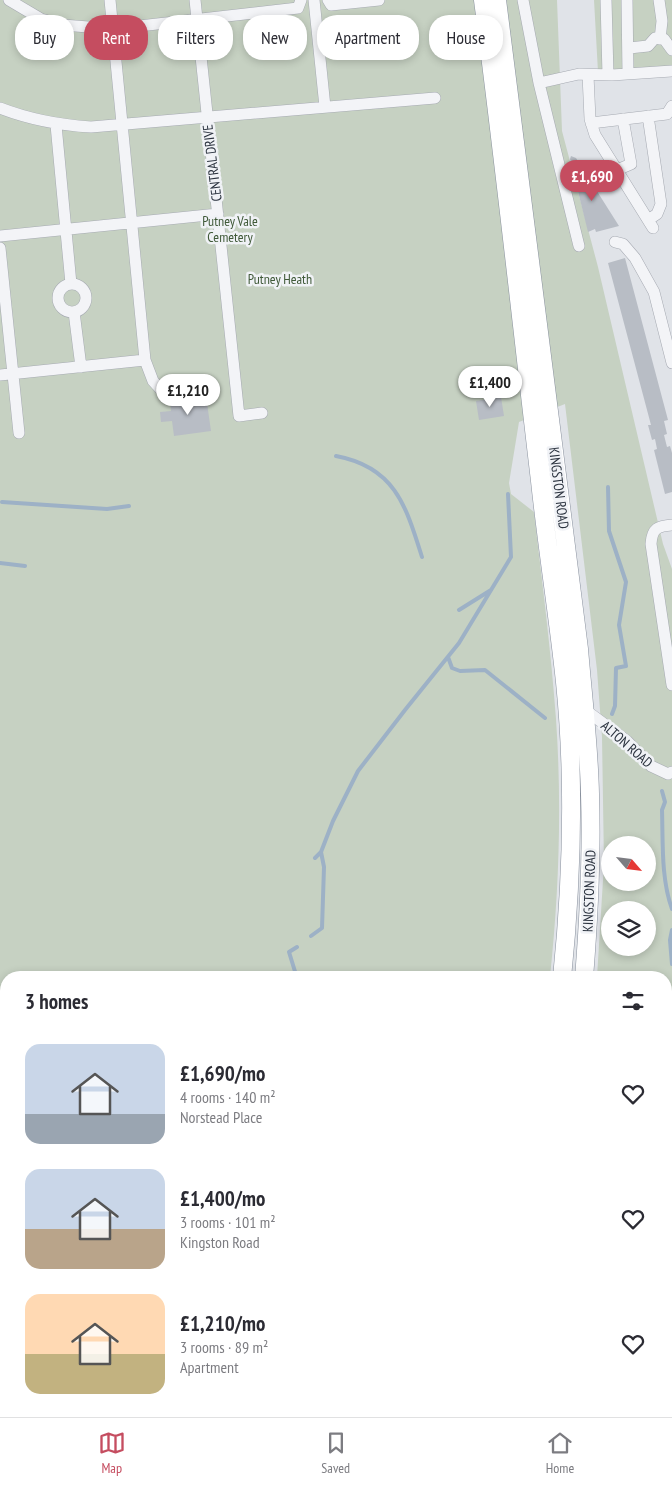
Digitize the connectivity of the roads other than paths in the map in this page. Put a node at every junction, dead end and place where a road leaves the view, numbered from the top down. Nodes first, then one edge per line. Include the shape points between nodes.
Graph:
1 (3, 0) edge
2 (9, 0) edge
3 (110, 0) edge
4 (195, 0) edge
5 (301, 0) edge
6 (314, 0) edge
7 (328, 0) edge
8 (379, 0) edge
9 (483, 0) edge
10 (497, 0) edge
11 (522, 0) edge
12 (606, 0) edge
13 (626, 0) edge
14 (659, 0) edge
15 (0, 2) edge
16 (112, 15) edge
17 (196, 15) edge
18 (233, 16) edge
19 (84, 27) edge
20 (660, 39) junction
21 (629, 48) junction
22 (672, 50) edge
23 (116, 60) edge
24 (201, 60) edge
25 (672, 71) edge
26 (628, 74) junction
27 (588, 75) junction
28 (610, 75) junction
29 (539, 83) junction
30 (435, 98) dead end
31 (672, 106) edge
32 (325, 107) junction
33 (0, 108) edge
34 (648, 116) junction
35 (206, 117) junction
36 (623, 119) junction
37 (591, 123) junction
38 (123, 124) junction
39 (56, 125) junction
40 (616, 170) junction
41 (218, 214) junction
42 (132, 222) junction
43 (66, 230) junction
44 (0, 236) edge
45 (615, 242) dead end
46 (579, 246) dead end
47 (0, 248) edge
48 (71, 284) junction
49 (74, 312) junction
50 (146, 360) junction
51 (672, 362) edge
52 (80, 367) junction
53 (12, 374) junction
54 (0, 375) edge
55 (528, 379) junction
56 (497, 383) dead end
57 (164, 393) dead end
58 (262, 412) dead end
59 (18, 433) dead end
60 (672, 525) edge
61 (672, 685) edge
62 (584, 708) junction
63 (672, 772) edge
64 (563, 971) edge
65 (584, 971) edge

1 - 15 street
2 - 19 street via 41,19
3 - 16 street
4 - 17 street, CENTRAL DRIVE
5 - 18 street via 298,8
6 - 32 street
7 - 8 street via 331,5
9 - 55 highway, KINGSTON ROAD
10 - 62 highway, KINGSTON ROAD
11 - 29 street
12 - 28 street
13 - 21 street
14 - 20 street
20 - 21 street via 655,38 648,46
20 - 22 street via 664,39
21 - 26 street
23 - 38 street
24 - 35 street, CENTRAL DRIVE
25 - 26 street
26 - 28 street
27 - 28 street
27 - 29 street
27 - 37 street
29 - 46 street
30 - 32 street
31 - 34 street via 667,114
32 - 35 street
33 - 39 street
34 - 36 street
34 - 40 street via 661,204 650,224
35 - 38 street
35 - 41 street, CENTRAL DRIVE
36 - 37 street
36 - 40 street via 631,164
37 - 40 street
38 - 39 street via 91,127
38 - 42 street
39 - 43 street
41 - 42 street
41 - 58 street, CENTRAL DRIVE via 239,416
42 - 43 street
42 - 50 street
43 - 44 street
43 - 48 street
45 - 51 street via 624,244 635,258 654,292
47 - 53 street
48 - 49 street via 82,288 86,296 82,308
48 - 49 street via 62,288 58,297 64,310
49 - 52 street
50 - 52 street
50 - 57 street via 152,381
52 - 53 street
53 - 54 street
53 - 59 street
55 - 56 street
55 - 64 highway, KINGSTON ROAD via 569,729 571,858
60 - 61 street via 654,529 650,544
62 - 63 street, ALTON ROAD via 627,741 651,766 668,774
62 - 65 highway, KINGSTON ROAD via 591,851

